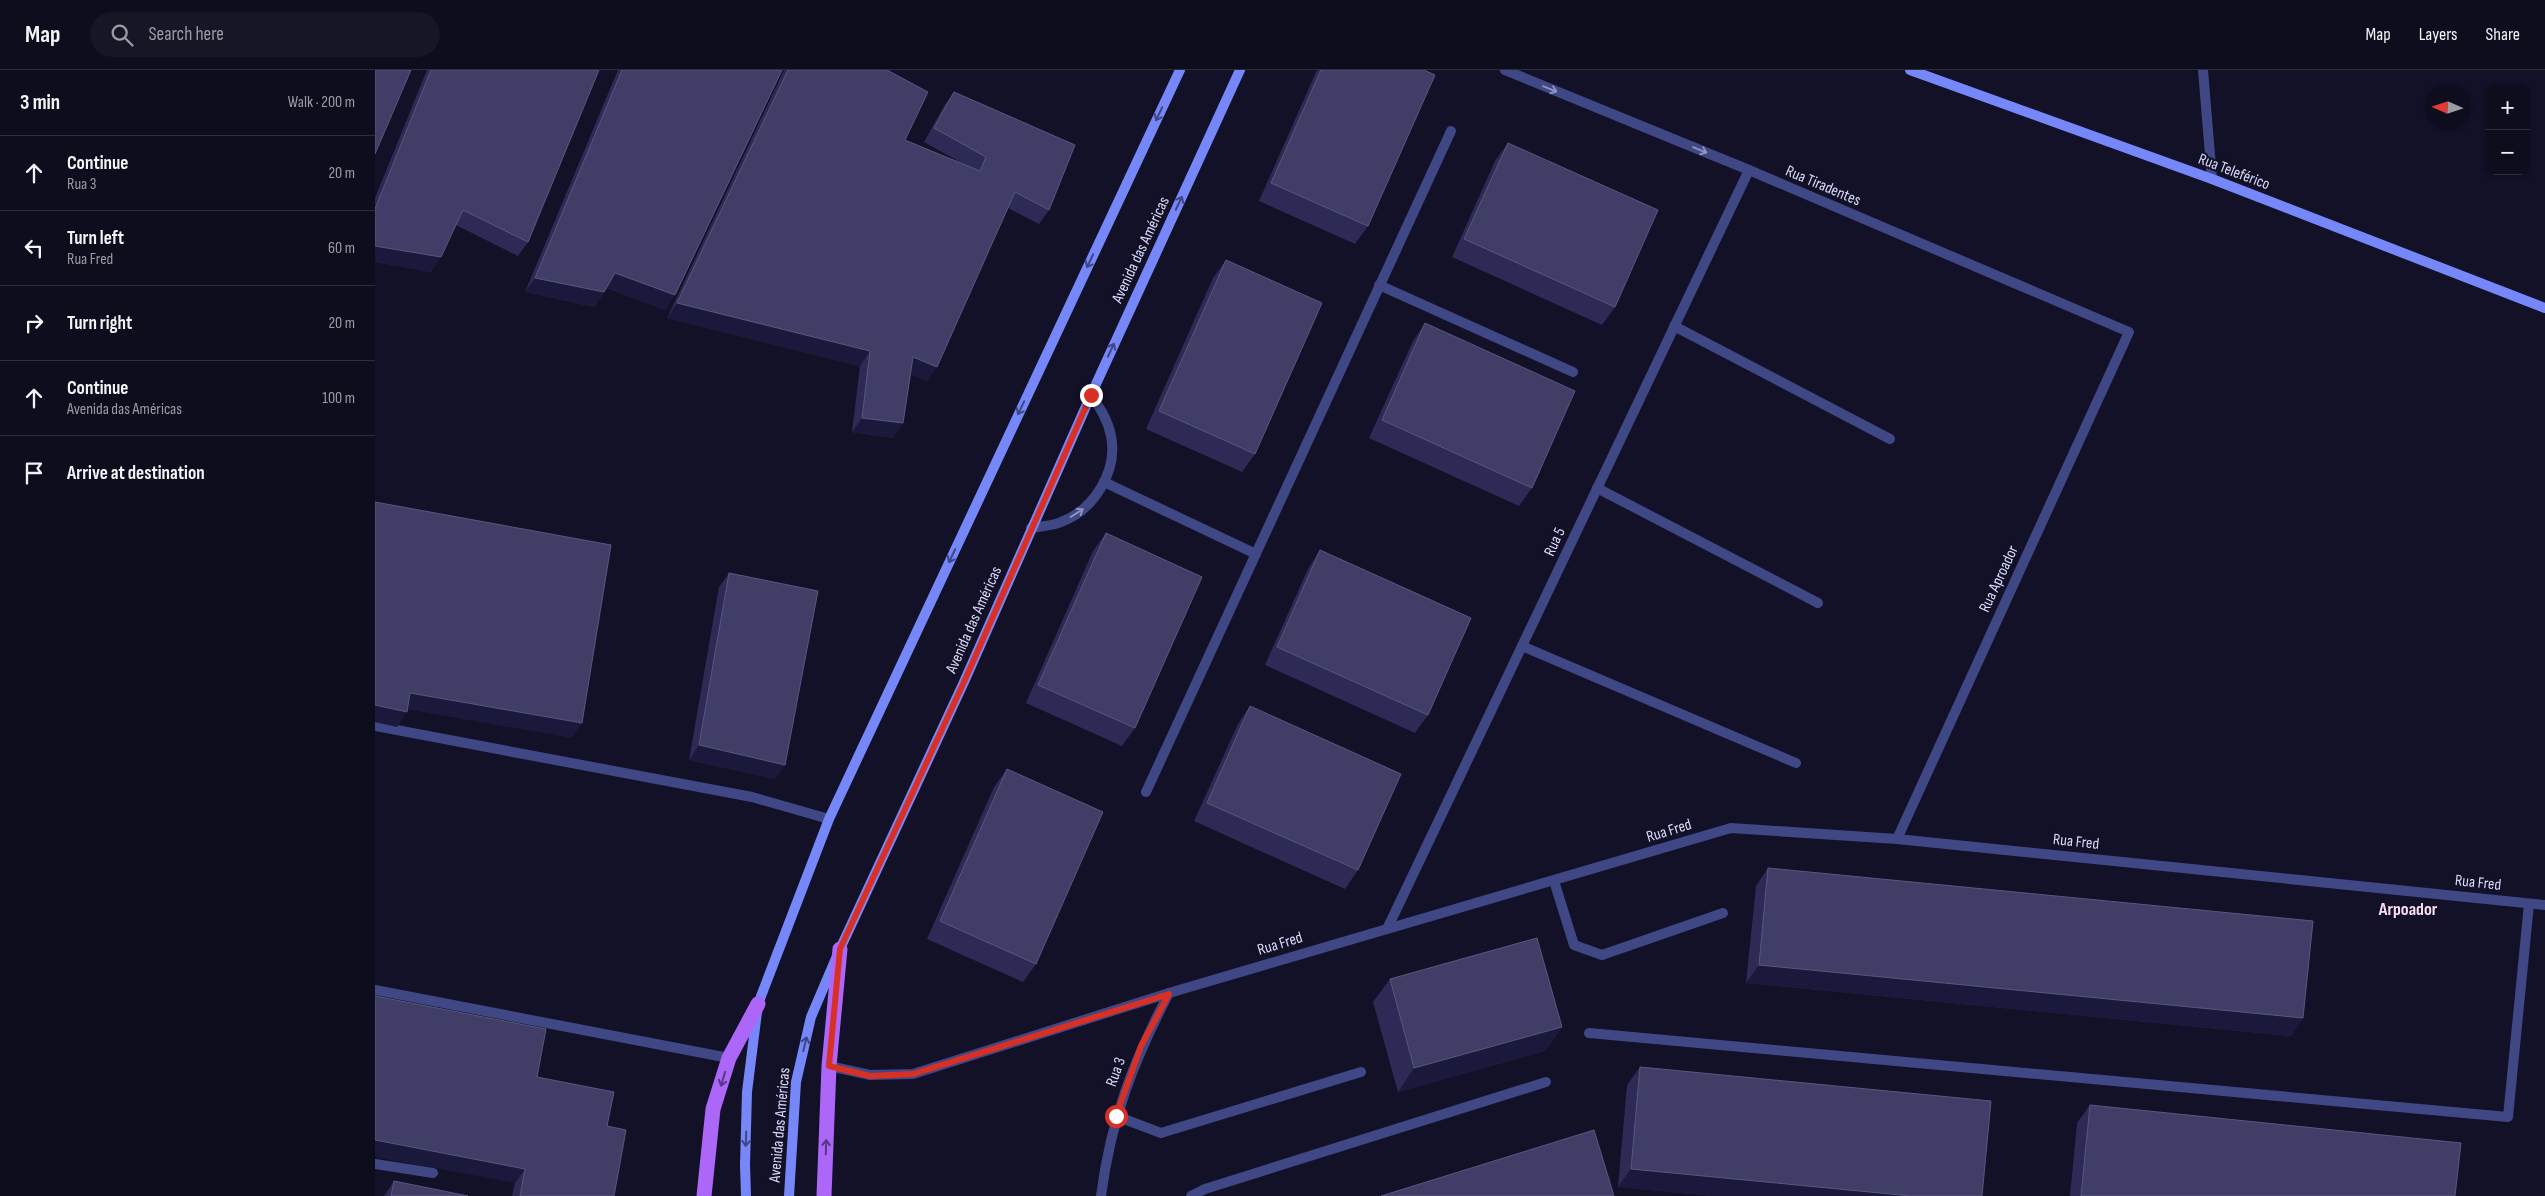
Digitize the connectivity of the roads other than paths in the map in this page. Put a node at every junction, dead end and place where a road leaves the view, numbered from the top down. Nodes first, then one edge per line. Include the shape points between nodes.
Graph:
1 (1180, 70) edge
2 (1240, 70) edge
3 (1505, 70) edge
4 (1910, 70) edge
5 (2203, 70) edge
6 (1451, 131) dead end
7 (1749, 170) junction
8 (2212, 179) junction
9 (1379, 285) junction
10 (2545, 308) edge
11 (1674, 326) junction
12 (2129, 332) joint
13 (1573, 372) dead end
14 (1091, 395) junction
15 (1890, 439) dead end
16 (1105, 482) junction
17 (1597, 488) junction
18 (1031, 528) junction
19 (1256, 554) junction
20 (1818, 603) dead end
21 (1523, 646) junction
22 (375, 726) edge
23 (1796, 763) dead end
24 (1146, 792) dead end
25 (829, 819) junction
26 (1897, 839) junction
27 (1554, 880) junction
28 (2529, 904) junction
29 (2545, 905) edge
30 (1723, 913) dead end
31 (1388, 927) junction
32 (840, 949) junction
33 (375, 990) edge
34 (1169, 994) junction
35 (758, 1004) junction
36 (1589, 1032) dead end
37 (729, 1058) junction
38 (829, 1066) junction
39 (1361, 1072) dead end
40 (1546, 1082) dead end
41 (1116, 1116) junction
42 (375, 1164) edge
43 (433, 1173) edge
44 (705, 1196) edge
45 (746, 1196) edge
46 (789, 1196) edge
47 (824, 1196) edge
48 (1101, 1196) edge
49 (1191, 1196) edge

1 -> 25 main road, Avenida das Américas
14 -> 2 main road, Avenida das Américas
3 -> 7 street, Rua Tiradentes
4 - 8 main road, Rua Teleférico
5 - 8 street
6 - 9 street
7 - 11 street, Rua 5
7 - 12 street, Rua Tiradentes
8 - 10 main road, Rua Teleférico
9 - 13 street
9 - 19 street
11 - 15 street
11 - 17 street, Rua 5
12 - 26 street, Rua Aproador
14 - 16 street via 1104,414 1111,437 1111,460
14 - 18 main road, Avenida das Américas
18 -> 16 street via 1061,523 1086,507
16 - 19 street
17 - 20 street
17 - 21 street, Rua 5
18 - 32 main road, Avenida das Américas via 964,682
19 - 24 street
21 - 23 street
21 - 31 street, Rua 5
22 - 25 street via 752,797
25 - 35 main road, Avenida das Américas
26 - 27 street, Rua Fred via 1731,828
26 - 28 street, Rua Fred
27 - 30 street via 1574,945 1602,955
27 - 31 street, Rua Fred
28 - 29 street, Rua Fred
28 - 36 street via 2508,1117
31 - 34 street, Rua Fred
32 - 38 main road
46 -> 32 main road, Avenida das Américas via 796,1082 811,1017
33 - 37 street
34 - 38 street, Rua Fred via 913,1074 870,1076
34 - 41 street, Rua 3 via 1141,1046
35 - 37 main road
35 -> 45 main road, Avenida das Américas via 747,1092
37 -> 44 main road via 713,1109
47 -> 38 main road
39 - 41 street via 1161,1134
40 - 49 street
41 - 48 street, Rua 3
42 - 43 street

